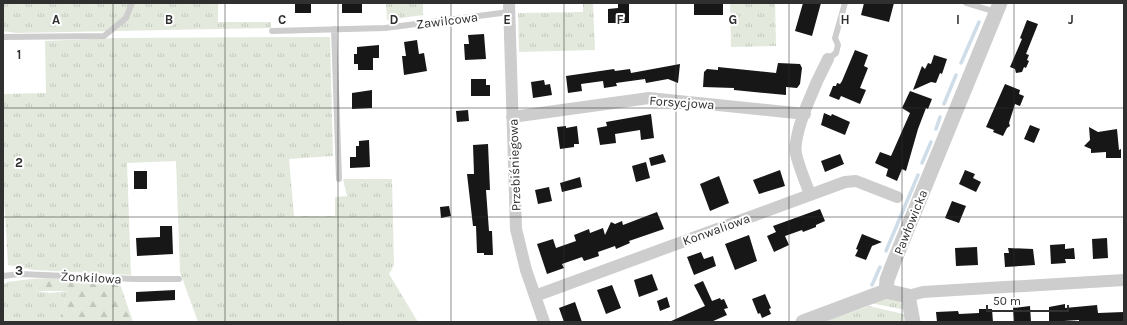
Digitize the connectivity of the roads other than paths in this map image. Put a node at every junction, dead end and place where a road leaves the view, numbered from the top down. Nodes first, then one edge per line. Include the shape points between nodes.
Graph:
1 (132, 3) edge
2 (845, 3) edge
3 (966, 3) edge
4 (509, 7) edge
5 (998, 7) edge
6 (334, 29) junction
7 (272, 31) dead end
8 (3, 37) edge
9 (828, 59) joint
10 (805, 114) junction
11 (512, 117) junction
12 (339, 179) dead end
13 (810, 194) junction
14 (897, 197) dead end
15 (3, 276) edge
16 (180, 279) dead end
17 (1124, 280) edge
18 (886, 291) junction
19 (535, 296) junction
20 (908, 296) junction
21 (544, 322) edge
22 (803, 322) edge
23 (913, 322) edge

1 - 8 lane via 126,18 104,36
2 - 9 lane via 836,38 836,53
3 - 5 lane
4 - 6 lane, Zawilcowa via 385,28
4 - 11 street, Przebiśniegowa
5 - 18 street, Pawłowicka via 893,264
6 - 7 lane, Zawilcowa
6 - 12 lane
9 - 10 street
10 - 11 street, Forsycjowa via 649,98
10 - 13 street via 796,139 796,153
11 - 19 street, Przebiśniegowa via 516,229
13 - 14 street, Konwaliowa via 845,182 856,181
13 - 19 street, Konwaliowa
15 - 16 lane, Żonkilowa via 20,274
17 - 20 street via 923,292
18 - 20 street
18 - 22 street
19 - 21 street, Przebiśniegowa
20 - 23 street

